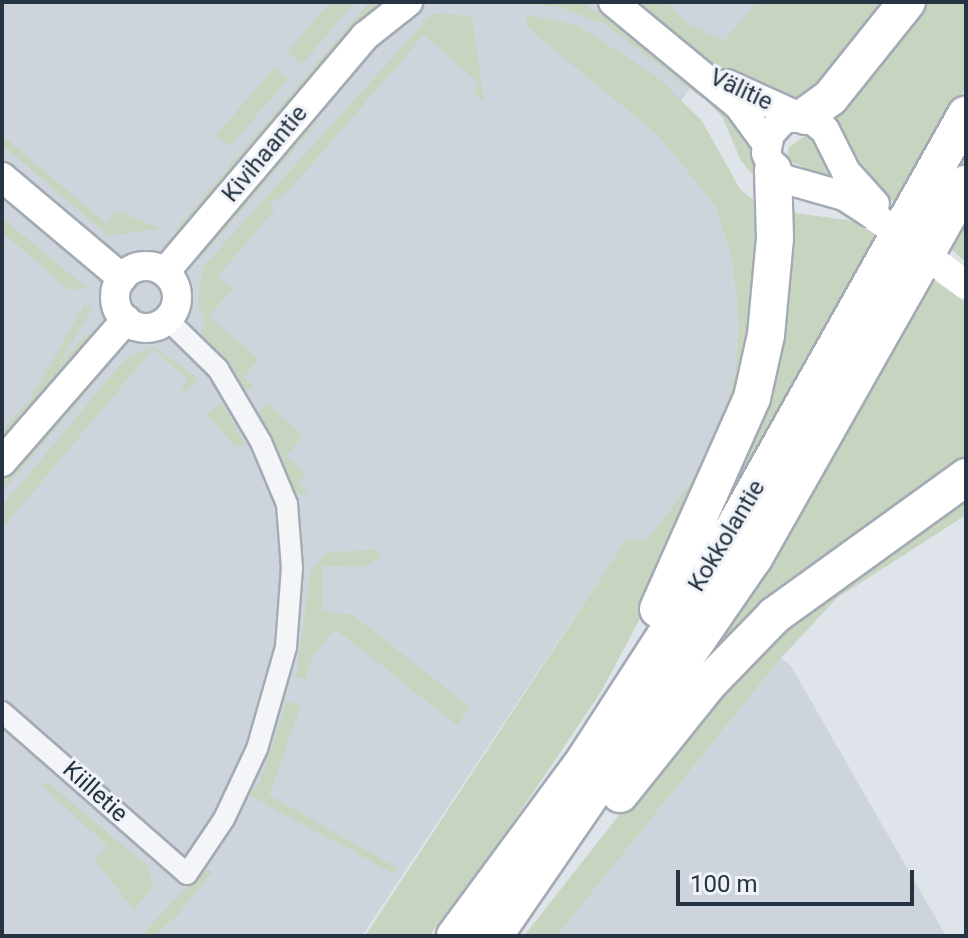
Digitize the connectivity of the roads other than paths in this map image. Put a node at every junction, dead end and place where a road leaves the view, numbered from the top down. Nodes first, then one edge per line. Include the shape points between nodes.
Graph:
1 (386, 2) edge
2 (408, 2) edge
3 (599, 2) edge
4 (907, 2) edge
5 (619, 8) edge
6 (365, 36) junction
7 (687, 64) junction
8 (800, 115) junction
9 (966, 115) edge
10 (769, 157) junction
11 (2, 177) edge
12 (966, 184) edge
13 (872, 208) junction
14 (966, 271) edge
15 (165, 272) junction
16 (122, 278) junction
17 (966, 285) edge
18 (167, 319) junction
19 (126, 320) junction
20 (2, 462) edge
21 (966, 477) edge
22 (2, 712) edge
23 (586, 758) junction
24 (552, 856) junction
25 (455, 936) edge
26 (494, 936) edge

1 - 6 main road, Kivihaantie
2 - 6 main road, Kivihaantie
3 - 5 main road, Välitie
4 - 8 highway via 867,45 830,98
5 - 7 main road, Välitie
6 - 15 main road, Kivihaantie
7 - 8 main road, Välitie
7 - 10 main road, Välitie via 739,106
8 - 10 main road via 778,123
8 - 13 main road via 825,130
9 - 23 highway, Kokkolantie via 726,542
10 - 13 main road via 784,179
10 - 23 highway via 772,266 766,335 752,398 696,532
11 - 16 main road
12 - 24 highway, Kokkolantie via 754,558
13 - 14 main road
13 - 17 main road, bridge
15 - 16 main road via 137,267
15 - 18 main road via 177,290
16 - 19 main road via 117,304
18 - 19 main road via 151,327
18 - 22 street, Kiilletie via 218,369 261,442 287,504 292,568 286,647 257,749 224,819 187,874
19 - 20 main road
21 - 24 highway via 775,615 708,684 581,841
23 - 25 highway, Kokkolantie
24 - 26 highway, Kokkolantie

